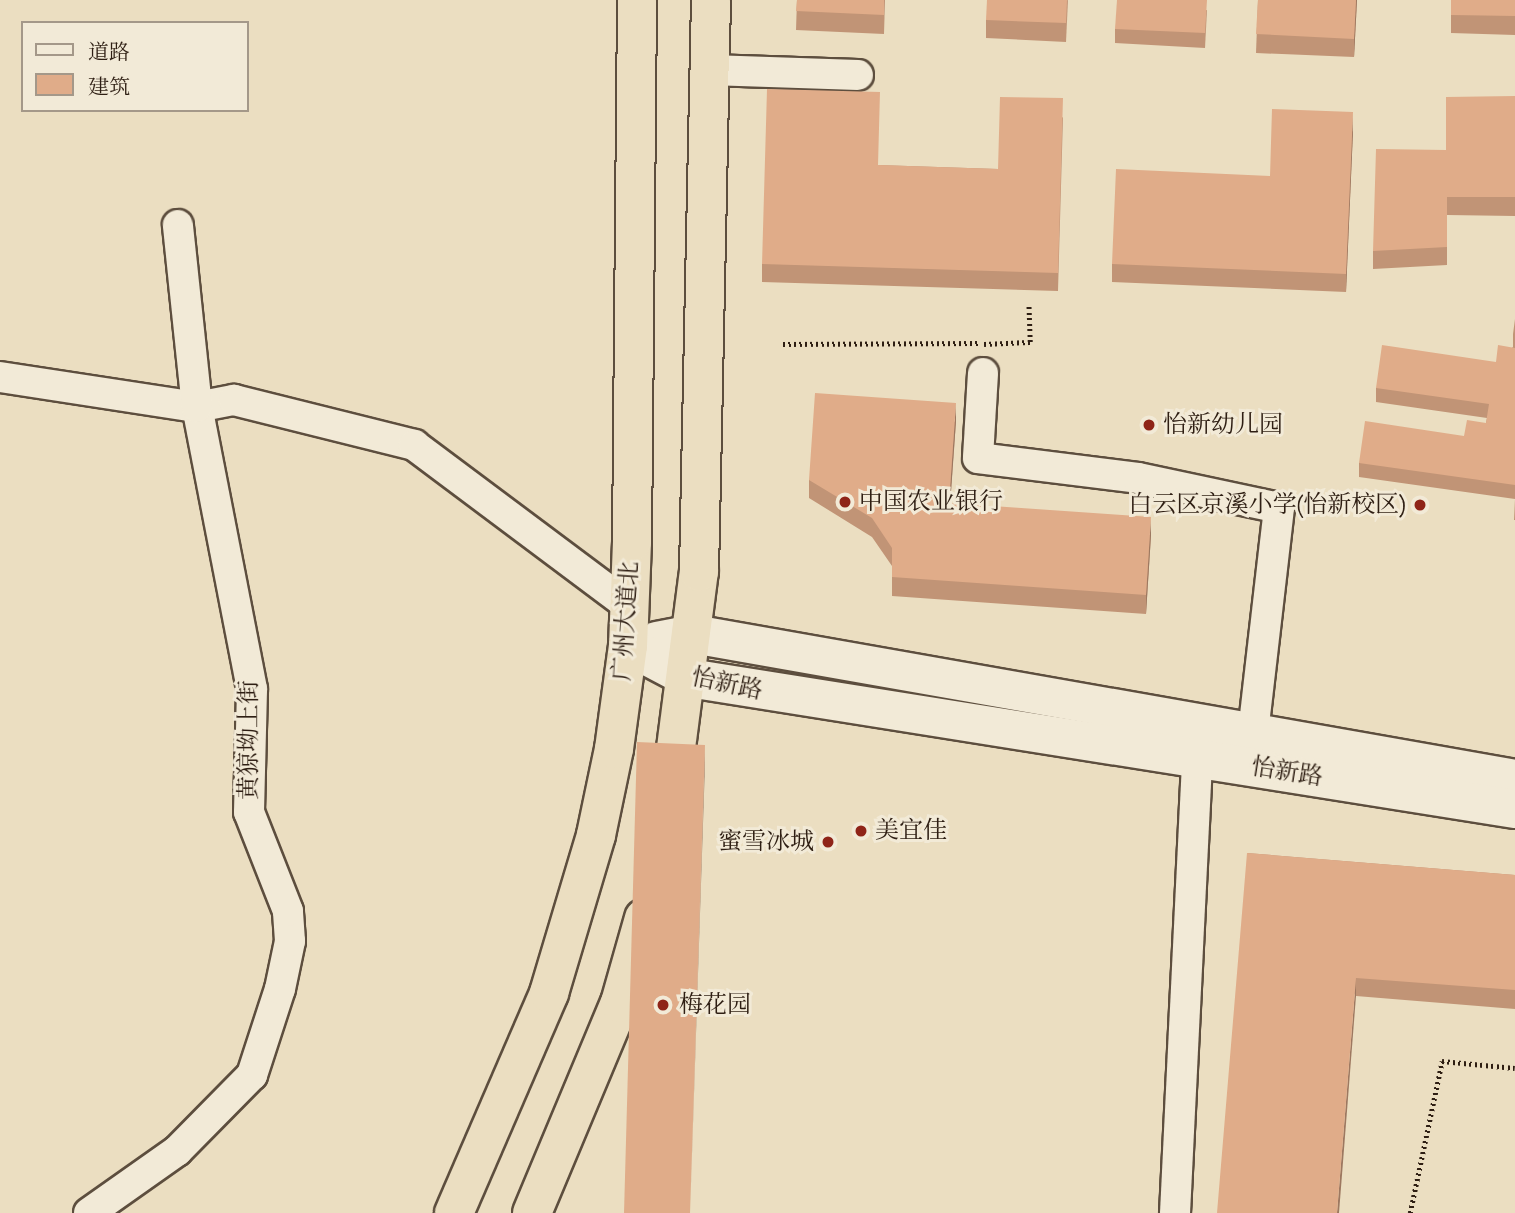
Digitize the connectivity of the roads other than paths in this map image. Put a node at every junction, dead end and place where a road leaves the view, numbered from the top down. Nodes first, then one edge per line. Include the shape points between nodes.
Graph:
1 (637, 0) edge
2 (711, 0) edge
3 (710, 70) junction
4 (858, 75) dead end
5 (178, 225) dead end
6 (983, 373) road end
7 (0, 377) edge
8 (197, 407) junction
9 (629, 606) junction
10 (693, 634) junction
11 (628, 646) junction
12 (689, 678) junction
13 (1254, 733) junction
14 (1197, 758) junction
15 (1515, 779) edge
16 (1515, 809) edge
17 (663, 828) edge
18 (652, 882) edge
19 (89, 1213) edge
20 (454, 1213) edge
21 (532, 1213) edge
22 (1175, 1213) edge

1 - 9 highway, 广州大道北
2 - 3 highway
3 - 4 street
3 - 10 highway via 702,515
5 - 8 street, 黄猄坳上街
6 - 13 street via 978,458 1138,478 1279,508
7 - 8 street
8 - 9 street via 234,400 414,445
8 - 19 street, 黄猄坳上街 via 252,689 249,812 285,901 290,941 252,1075 177,1151
9 - 11 highway, 广州大道北
10 - 11 main road, 怡新路
10 - 12 highway
10 - 13 main road, 怡新路
11 - 12 main road, 怡新路
11 - 20 highway, 广州大道北 via 604,794 570,929 524,1059
12 - 14 main road, 怡新路 via 877,712
12 - 17 highway
13 - 15 main road, 怡新路
14 - 16 main road, 怡新路
14 - 22 street
18 - 21 highway via 620,1003

